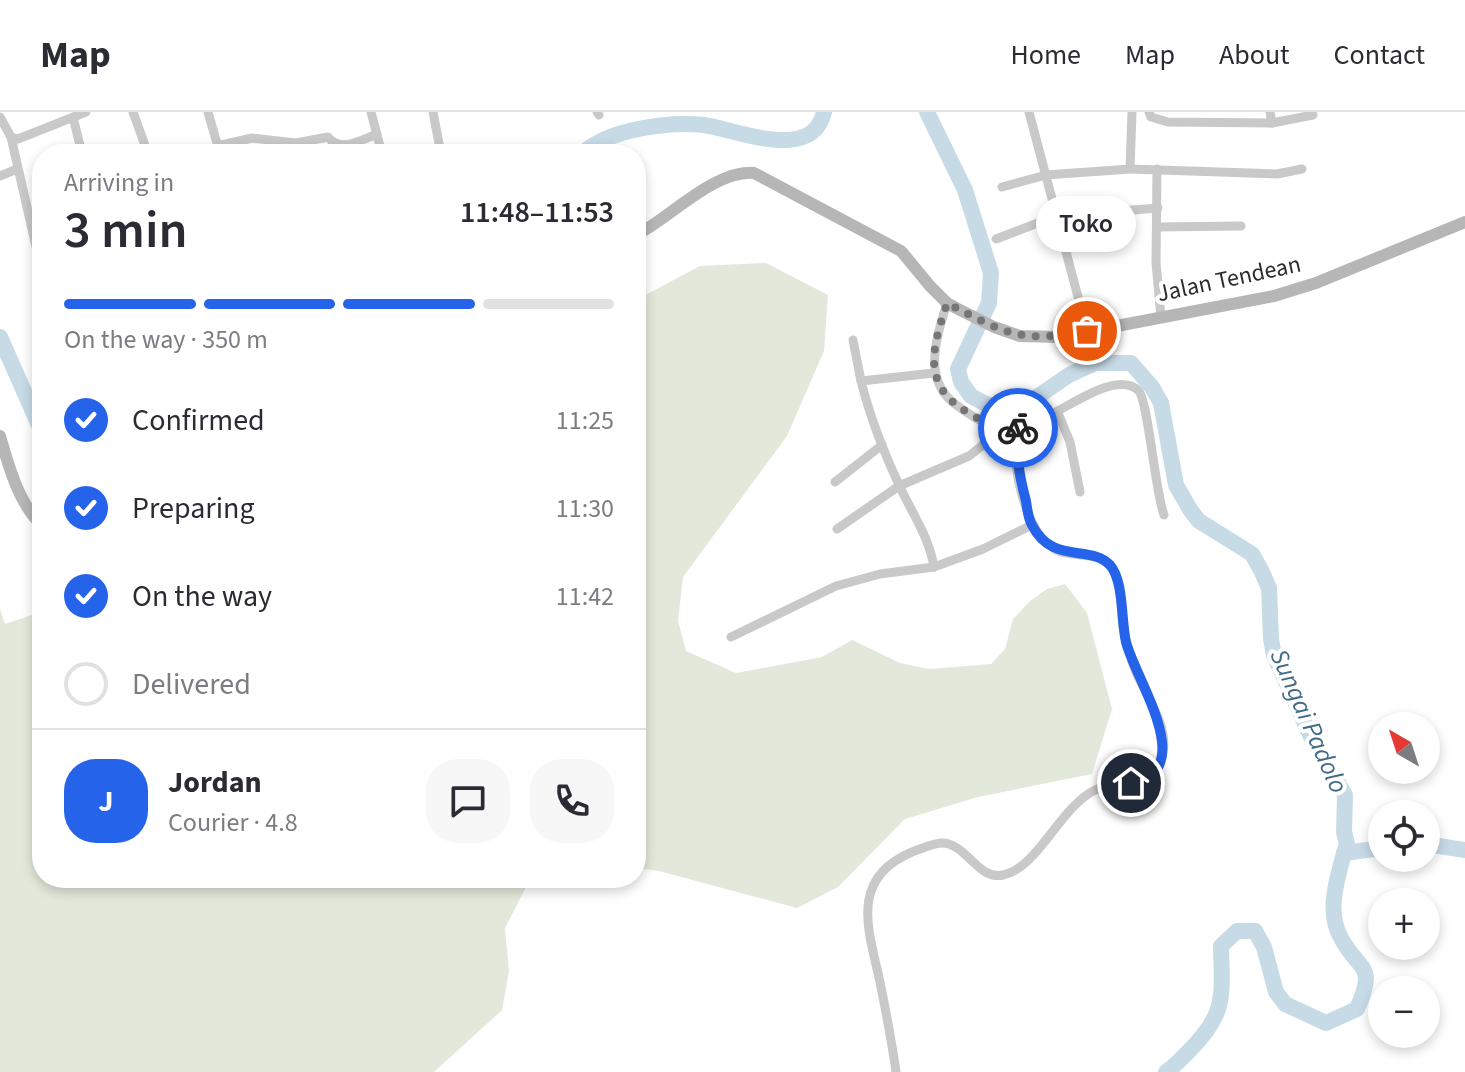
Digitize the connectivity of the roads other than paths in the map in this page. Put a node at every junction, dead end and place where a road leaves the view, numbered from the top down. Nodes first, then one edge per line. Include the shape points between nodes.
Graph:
1 (86, 112) edge
2 (133, 112) edge
3 (208, 112) edge
4 (371, 112) edge
5 (433, 112) edge
6 (1029, 112) edge
7 (1132, 112) edge
8 (1149, 112) edge
9 (1313, 115) dead end
10 (0, 117) edge
11 (73, 117) junction
12 (1271, 117) edge
13 (377, 134) junction
14 (11, 137) junction
15 (80, 144) edge
16 (144, 144) edge
17 (216, 144) edge
18 (235, 144) edge
19 (333, 144) edge
20 (348, 144) edge
21 (380, 144) edge
22 (438, 144) edge
23 (17, 169) junction
24 (1130, 169) junction
25 (1157, 169) junction
26 (1302, 169) dead end
27 (1046, 175) junction
28 (0, 176) edge
29 (1002, 187) dead end
30 (1158, 208) junction
31 (32, 216) edge
32 (1056, 216) junction
33 (1465, 222) edge
34 (1241, 226) dead end
35 (1157, 227) junction
36 (646, 228) edge
37 (996, 239) dead end
38 (953, 306) junction
39 (1161, 317) junction
40 (1087, 331) junction
41 (853, 340) dead end
42 (934, 373) junction
43 (861, 381) junction
44 (1058, 413) junction
45 (991, 426) junction
46 (1018, 428) junction
47 (0, 436) edge
48 (882, 445) junction
49 (835, 482) dead end
50 (899, 486) junction
51 (1080, 492) dead end
52 (32, 513) edge
53 (1164, 515) dead end
54 (1032, 525) junction
55 (837, 529) dead end
56 (934, 567) junction
57 (731, 637) dead end
58 (896, 1072) edge

1 - 11 street
2 - 16 street
3 - 17 street
4 - 13 street
5 - 22 street
6 - 27 street
7 - 24 street
8 - 12 street via 1168,122
9 - 12 street
10 - 14 street
11 - 14 street via 18,139
11 - 15 street
13 - 20 street
13 - 21 street
14 - 23 street
18 - 19 street via 252,138 296,143 328,137
23 - 28 street
23 - 31 street
24 - 25 street
24 - 27 street
25 - 26 street via 1277,174
25 - 30 street
27 - 29 street
27 - 32 street
30 - 32 street
30 - 35 street
32 - 37 street
32 - 40 street
33 - 39 street, Jalan Tendean via 1316,283
34 - 35 street
35 - 39 street
36 - 38 street via 705,190 754,173 901,251
38 - 40 street, Jalan Tendean via 994,327 1036,338
38 - 42 street via 938,331
39 - 40 street, Jalan Tendean
41 - 43 street
42 - 43 street
42 - 45 street via 950,400
43 - 48 street
44 - 46 street
44 - 51 street
44 - 53 street via 1101,389 1137,389 1146,405
45 - 46 street
45 - 50 street via 983,445 969,456
46 - 54 street via 1016,465
47 - 52 street
48 - 49 street
48 - 50 street
50 - 55 street
50 - 56 street via 927,539
54 - 56 street
54 - 58 street via 1059,551 1099,558 1116,575 1126,643 1158,719 1163,752 1148,778 1103,787 1073,805 1014,871 987,873 957,848 941,843 902,857 881,873 871,891 868,924
56 - 57 street via 836,586

